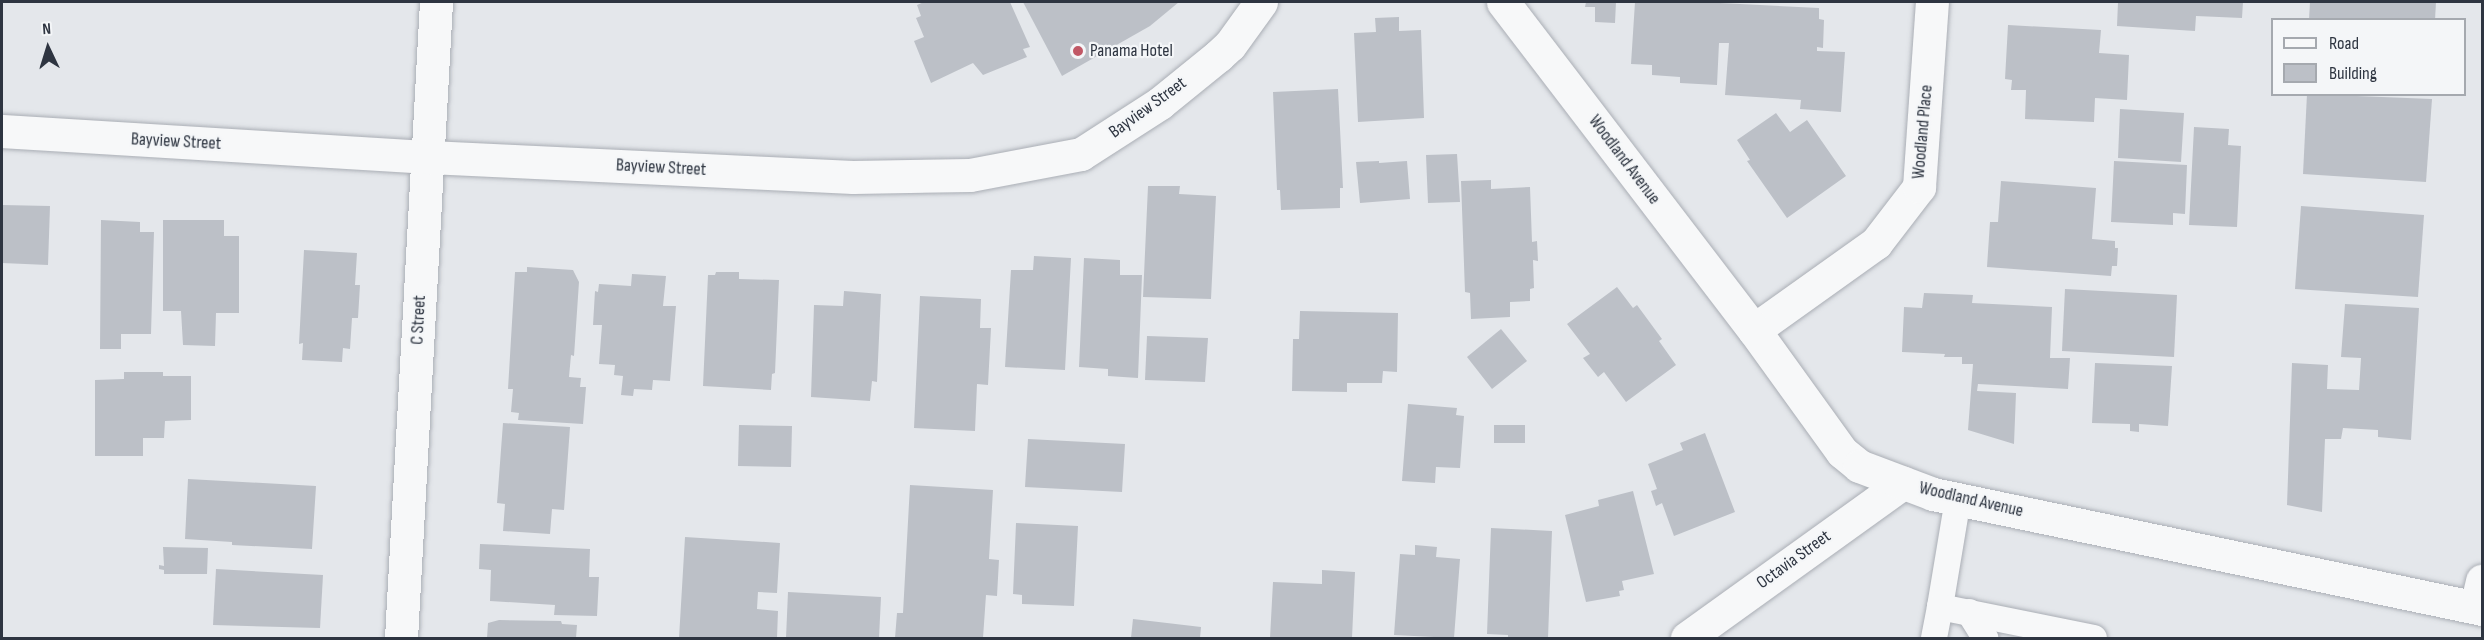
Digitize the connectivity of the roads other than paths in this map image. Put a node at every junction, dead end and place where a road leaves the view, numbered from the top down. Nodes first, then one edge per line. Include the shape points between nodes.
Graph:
1 (436, 2) edge
2 (1261, 2) edge
3 (1503, 2) edge
4 (1932, 2) edge
5 (2, 131) edge
6 (429, 157) junction
7 (1754, 330) junction
8 (1903, 483) junction
9 (1958, 500) junction
10 (2480, 599) edge
11 (1940, 608) junction
12 (1969, 612) junction
13 (400, 639) edge
14 (1686, 639) edge
15 (1934, 639) edge
16 (1985, 639) edge
17 (2094, 639) edge

1 - 6 street, C Street
2 - 6 street, Bayview Street via 1230,45 1160,103 1081,154 970,175 853,177
3 - 7 street, Woodland Avenue
4 - 7 street, Woodland Place via 1919,187 1876,243
5 - 6 street, Bayview Street
6 - 13 street, C Street
7 - 8 street, Woodland Avenue via 1842,452 1859,466
8 - 9 street, Woodland Avenue
8 - 14 street, Octavia Street
9 - 10 street, Woodland Avenue
9 - 11 lane
11 - 12 lane
11 - 15 lane
12 - 16 lane
12 - 17 lane

